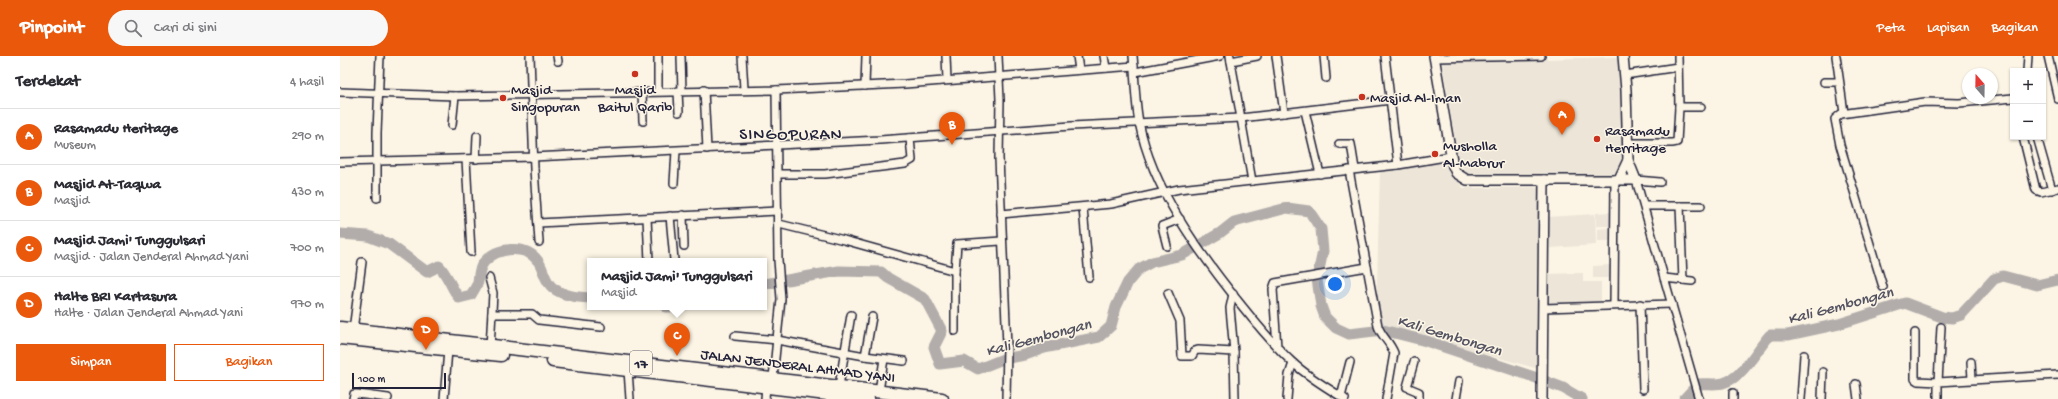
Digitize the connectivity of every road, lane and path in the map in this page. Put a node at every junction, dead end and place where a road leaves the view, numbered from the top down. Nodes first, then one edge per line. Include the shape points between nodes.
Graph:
1 (380, 56) edge
2 (530, 56) edge
3 (658, 56) edge
4 (742, 56) edge
5 (866, 56) edge
6 (946, 56) edge
7 (998, 56) edge
8 (1077, 56) edge
9 (1104, 56) edge
10 (1133, 56) edge
11 (1220, 56) edge
12 (1257, 56) edge
13 (1276, 56) edge
14 (1324, 56) edge
15 (1385, 56) edge
16 (1540, 56) edge
17 (1623, 56) edge
18 (1678, 56) edge
19 (1836, 56) edge
20 (2028, 56) edge
21 (2048, 56) edge
22 (682, 57) dead end
23 (1434, 57) edge
24 (1230, 59) edge
25 (1678, 67) junction
26 (1106, 68) junction
27 (2027, 68) edge
28 (1134, 69) junction
29 (1079, 70) junction
30 (999, 75) junction
31 (1625, 75) junction
32 (1326, 78) dead end
33 (947, 80) junction
34 (1824, 82) dead end
35 (1839, 82) junction
36 (865, 86) junction
37 (744, 89) junction
38 (704, 90) junction
39 (776, 90) junction
40 (658, 91) junction
41 (680, 91) junction
42 (340, 92) edge
43 (642, 92) junction
44 (379, 94) junction
45 (532, 95) junction
46 (455, 96) junction
47 (2010, 98) edge
48 (2058, 99) edge
49 (1391, 100) junction
50 (1679, 107) junction
51 (1701, 107) dead end
52 (1305, 111) junction
53 (679, 112) dead end
54 (1284, 113) junction
55 (1844, 113) junction
56 (1240, 118) junction
57 (643, 121) dead end
58 (1139, 122) junction
59 (452, 125) dead end
60 (999, 131) junction
61 (477, 136) dead end
62 (910, 138) junction
63 (2024, 140) edge
64 (2039, 140) edge
65 (1629, 143) junction
66 (1339, 144) dead end
67 (778, 146) junction
68 (707, 149) junction
69 (676, 150) junction
70 (1450, 156) junction
71 (533, 157) junction
72 (466, 159) junction
73 (476, 159) junction
74 (1628, 160) junction
75 (377, 161) junction
76 (340, 162) edge
77 (1398, 166) junction
78 (1352, 170) junction
79 (778, 174) junction
80 (1320, 174) junction
81 (1617, 179) junction
82 (1544, 180) junction
83 (1636, 180) junction
84 (1252, 181) junction
85 (1660, 182) dead end
86 (674, 183) dead end
87 (2055, 189) edge
88 (1164, 192) junction
89 (377, 198) dead end
90 (1644, 206) junction
91 (1680, 206) junction
92 (1701, 206) dead end
93 (1083, 208) junction
94 (778, 211) junction
95 (1001, 214) junction
96 (683, 215) junction
97 (670, 216) junction
98 (647, 218) junction
99 (1180, 219) junction
100 (538, 223) junction
101 (779, 224) junction
102 (1001, 241) junction
103 (539, 242) dead end
104 (684, 246) dead end
105 (1167, 246) dead end
106 (471, 252) dead end
107 (649, 258) edge
108 (674, 258) edge
109 (362, 262) dead end
110 (1367, 267) junction
111 (955, 271) junction
112 (489, 278) dead end
113 (1089, 278) dead end
114 (1664, 278) junction
115 (1683, 280) junction
116 (1692, 281) dead end
117 (1883, 287) dead end
118 (1168, 293) dead end
119 (1232, 294) junction
120 (1640, 304) junction
121 (1672, 304) junction
122 (1614, 305) junction
123 (1543, 308) junction
124 (492, 314) junction
125 (852, 315) dead end
126 (872, 317) dead end
127 (601, 327) dead end
128 (1941, 327) dead end
129 (340, 328) edge
130 (353, 330) junction
131 (955, 331) dead end
132 (1914, 333) dead end
133 (735, 336) dead end
134 (378, 337) junction
135 (340, 338) edge
136 (777, 340) junction
137 (1277, 347) junction
138 (448, 350) junction
139 (490, 350) junction
140 (1234, 352) junction
141 (845, 353) junction
142 (1804, 355) dead end
143 (864, 356) junction
144 (884, 359) junction
145 (904, 361) dead end
146 (1350, 362) dead end
147 (1414, 362) dead end
148 (1971, 362) dead end
149 (1293, 363) junction
150 (628, 370) junction
151 (671, 370) junction
152 (1823, 372) dead end
153 (2058, 375) edge
154 (1459, 380) dead end
155 (1972, 380) junction
156 (769, 382) junction
157 (1938, 382) junction
158 (1856, 384) dead end
159 (1643, 389) dead end
160 (879, 391) junction
161 (833, 393) edge
162 (1542, 395) edge
163 (1698, 396) edge
164 (388, 398) dead end
165 (923, 398) edge
166 (1343, 398) edge
167 (353, 399) edge
168 (444, 399) edge
169 (630, 399) edge
170 (765, 399) edge
171 (868, 399) edge
172 (942, 399) edge
173 (1006, 399) edge
174 (1235, 399) edge
175 (1287, 399) edge
176 (1386, 399) edge
177 (1419, 399) edge
178 (1456, 399) edge
179 (1801, 399) edge
180 (1822, 399) edge
181 (1858, 399) edge
182 (1938, 399) edge

1 - 44 street
2 - 45 street
3 - 40 street
4 - 37 street
5 - 36 street
6 - 33 street
7 - 30 street
8 - 29 street
9 - 26 street
10 - 28 street
11 - 28 street
12 - 24 street
13 - 54 street
14 - 32 street
15 - 49 street
16 - 23 street
17 - 31 street
18 - 25 street
19 - 35 street
20 - 27 street
21 - 48 street
22 - 41 street
23 - 70 street
24 - 56 street
25 - 31 street
25 - 50 street
26 - 28 street
26 - 29 street
28 - 58 street
29 - 30 street
30 - 33 street
30 - 60 street
31 - 65 street
33 - 36 street
34 - 35 street
35 - 55 street
36 - 39 street
37 - 38 street
37 - 39 street
38 - 41 street
38 - 68 street
39 - 67 street
40 - 41 street
40 - 43 street
41 - 53 street
42 - 44 street
43 - 45 street
43 - 57 street
44 - 46 street
44 - 75 street
45 - 46 street
45 - 71 street
46 - 59 street
47 - 55 street via 1959,103 1925,102
49 - 52 street
49 - 77 street
50 - 51 street
50 - 65 street via 1677,142
52 - 54 street
52 - 80 street
54 - 56 street
55 - 117 street via 1836,117 1834,124
56 - 58 street
56 - 84 street
58 - 60 street
58 - 88 street via 1146,148
60 - 62 street
60 - 95 street
61 - 73 street
62 - 67 street
62 - 79 street via 912,160 909,162 825,174
63 - 87 street via 2036,190 2041,192
64 - 87 street
65 - 74 street
66 - 78 street via 1351,144
67 - 68 street
67 - 79 street
68 - 69 street
69 - 71 street
69 - 86 street
70 - 77 street
70 - 82 street via 1456,173 1467,180
71 - 73 street
71 - 100 street
72 - 73 street
72 - 75 street
72 - 106 street
74 - 81 street
74 - 83 street
75 - 76 street
75 - 89 street
77 - 78 street
78 - 80 street
78 - 110 street
79 - 94 street
80 - 84 street
81 - 82 street
81 - 83 street
81 - 122 street
82 - 123 street
83 - 85 street
83 - 90 street
84 - 88 street
88 - 93 street
88 - 99 street
90 - 91 street
90 - 114 street
91 - 92 street
91 - 115 street
93 - 95 street
93 - 113 street
94 - 96 street
94 - 101 street
95 - 102 street
96 - 97 street
96 - 104 street
97 - 98 street
97 - 108 street
98 - 100 street
98 - 107 street
99 - 105 street via 1162,226
99 - 119 street
100 - 103 street
101 - 111 street
101 - 136 street via 781,291
102 - 111 street via 957,244
102 - 173 street via 1007,346
109 - 130 street
110 - 137 street via 1275,283 1273,289
110 - 176 street via 1380,333 1394,352
111 - 131 street
112 - 124 street via 493,294
114 - 115 street
114 - 121 street
115 - 116 street
118 - 140 street via 1180,320 1182,356 1194,356 1198,350
119 - 137 street
119 - 140 street via 1230,308
120 - 121 street
120 - 122 street
120 - 159 street
121 - 163 street
122 - 123 street
123 - 162 street
124 - 127 street via 532,314 539,320
124 - 139 street
125 - 141 street
126 - 143 street
128 - 157 street
129 - 130 highway, JALAN JENDERAL AHMAD YANI / 17
130 - 134 highway, JALAN JENDERAL AHMAD YANI / 17
132 - 157 street via 1916,379
133 - 136 street
134 - 135 highway, JALAN JENDERAL AHMAD YANI / 17
134 - 138 highway, JALAN JENDERAL AHMAD YANI / 17
134 - 139 highway, JALAN JENDERAL AHMAD YANI / 17
136 - 141 street
136 - 156 street
137 - 149 street
138 - 139 highway, JALAN JENDERAL AHMAD YANI / 17
138 - 168 street
139 - 150 highway, JALAN JENDERAL AHMAD YANI / 17
139 - 151 highway, JALAN JENDERAL AHMAD YANI / 17
140 - 174 street
141 - 143 street
141 - 161 street
142 - 179 street
143 - 144 street
144 - 145 street
144 - 160 street
146 - 166 street
147 - 177 street via 1407,387 1420,392
148 - 155 street
149 - 166 street
149 - 175 street
150 - 151 highway, JALAN JENDERAL AHMAD YANI / 17
150 - 169 street
151 - 156 highway, JALAN JENDERAL AHMAD YANI / 17
152 - 180 street
153 - 155 street
154 - 178 street
155 - 157 street
156 - 161 highway, JALAN JENDERAL AHMAD YANI / 17
156 - 170 street
157 - 182 street
158 - 181 street
160 - 161 highway, JALAN JENDERAL AHMAD YANI / 17
160 - 165 highway, JALAN JENDERAL AHMAD YANI / 17
161 - 171 highway, JALAN JENDERAL AHMAD YANI / 17
164 - 167 street via 354,394
165 - 172 highway, JALAN JENDERAL AHMAD YANI / 17

